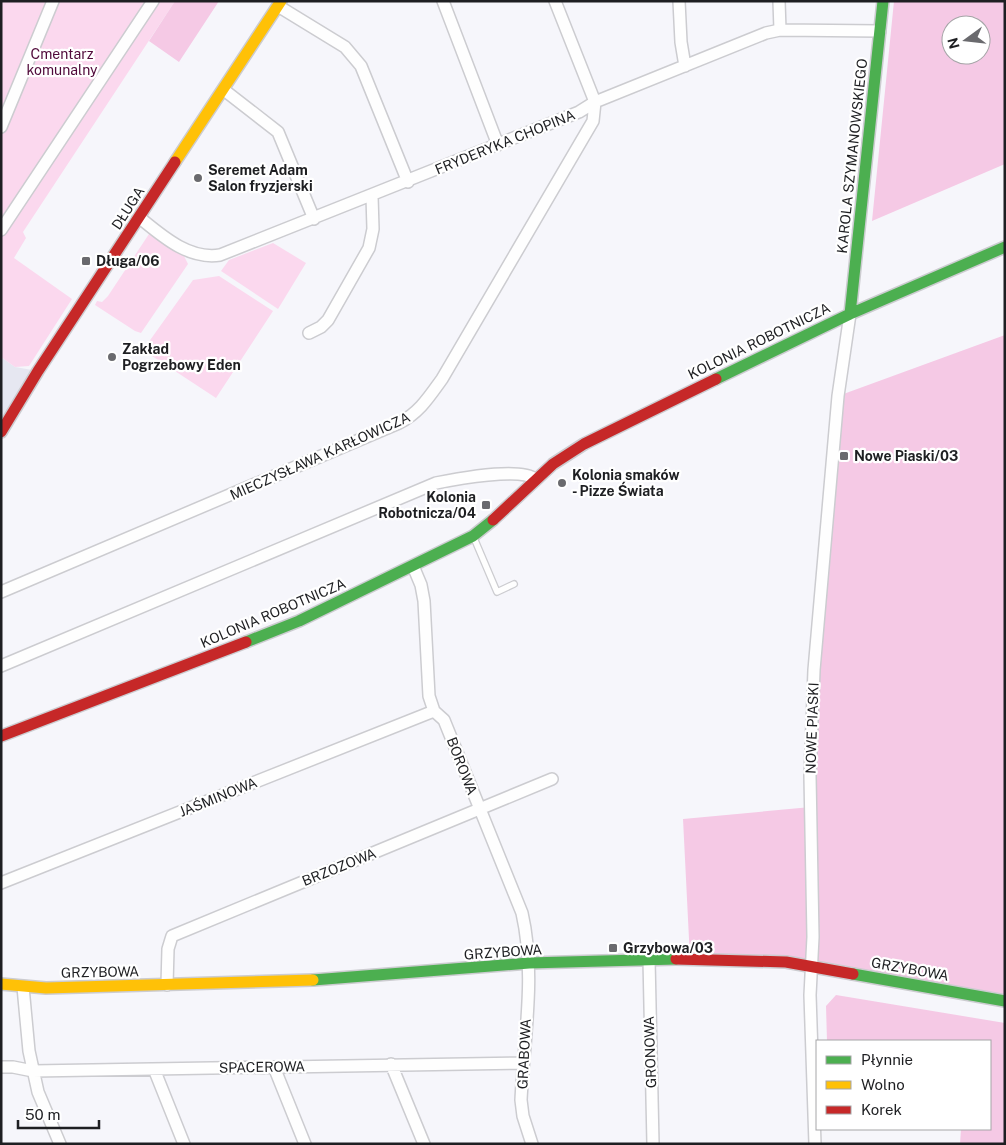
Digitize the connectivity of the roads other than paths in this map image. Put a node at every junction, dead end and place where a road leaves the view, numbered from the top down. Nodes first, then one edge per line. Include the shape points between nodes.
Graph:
1 (53, 1) edge
2 (153, 1) edge
3 (443, 1) edge
4 (555, 1) edge
5 (679, 1) edge
6 (779, 1) edge
7 (883, 1) edge
8 (280, 4) edge
9 (780, 30) junction
10 (880, 31) junction
11 (685, 66) junction
12 (224, 90) junction
13 (595, 102) junction
14 (1, 128) edge
15 (498, 145) junction
16 (408, 182) junction
17 (372, 196) junction
18 (140, 218) junction
19 (314, 219) junction
20 (1, 230) edge
21 (1005, 247) edge
22 (850, 314) junction
23 (309, 333) dead end
24 (1, 432) edge
25 (535, 479) junction
26 (473, 536) junction
27 (413, 566) junction
28 (514, 584) dead end
29 (1, 592) edge
30 (1, 666) edge
31 (434, 711) junction
32 (1, 736) edge
33 (552, 779) dead end
34 (479, 811) junction
35 (1, 883) edge
36 (649, 960) junction
37 (529, 963) junction
38 (811, 967) junction
39 (1, 984) edge
40 (167, 986) junction
41 (23, 988) junction
42 (1005, 1001) edge
43 (523, 1063) junction
44 (391, 1064) junction
45 (1, 1067) edge
46 (274, 1067) junction
47 (154, 1069) junction
48 (33, 1071) junction
49 (60, 1144) edge
50 (184, 1144) edge
51 (305, 1144) edge
52 (424, 1144) edge
53 (532, 1144) edge
54 (653, 1144) edge
55 (816, 1144) edge

1 - 14 street
2 - 20 street
3 - 15 street
4 - 13 street
5 - 11 street
6 - 9 street
7 - 10 street, KAROLA SZYMANOWSKIEGO
8 - 12 street, DŁUGA
8 - 16 street via 354,55
9 - 10 street, FRYDERYKA CHOPINA
9 - 11 street, FRYDERYKA CHOPINA
10 - 22 street, KAROLA SZYMANOWSKIEGO
11 - 13 street, FRYDERYKA CHOPINA
12 - 18 street, DŁUGA
12 - 19 street via 278,132
13 - 15 street, FRYDERYKA CHOPINA via 579,112
13 - 29 street, MIECZYSŁAWA KARŁOWICZA via 593,120 578,149 442,379 413,416
15 - 16 street, FRYDERYKA CHOPINA
16 - 17 street, FRYDERYKA CHOPINA
17 - 19 street, FRYDERYKA CHOPINA
17 - 23 street via 373,229 368,248 328,320
18 - 19 street, FRYDERYKA CHOPINA via 186,250 208,257
18 - 24 street, DŁUGA
21 - 22 street, KOLONIA ROBOTNICZA
22 - 25 street, KOLONIA ROBOTNICZA via 584,444
22 - 38 street, NOWE PIASKI via 838,396 814,655 810,776
25 - 26 street, KOLONIA ROBOTNICZA
25 - 30 street via 523,473 466,477 436,483
26 - 27 street, KOLONIA ROBOTNICZA
26 - 28 lane via 497,592
27 - 31 street, BOROWA via 424,601 429,696
27 - 32 street, KOLONIA ROBOTNICZA via 299,621
31 - 34 street, BOROWA via 444,720
31 - 35 street, JAŚMINOWA
33 - 34 street, BRZOZOWA
34 - 37 street, BOROWA via 522,913
34 - 40 street, BRZOZOWA via 172,936 168,948
36 - 37 street, GRZYBOWA
36 - 38 street, GRZYBOWA via 760,960
36 - 54 street, GRONOWA
37 - 40 street, GRZYBOWA via 374,977
37 - 43 street, GRABOWA
38 - 42 street, GRZYBOWA
38 - 55 street, NOWE PIASKI
39 - 41 street, GRZYBOWA
40 - 41 street, GRZYBOWA
41 - 48 street
43 - 44 street, SPACEROWA
43 - 53 street, GRABOWA via 523,1116
44 - 46 street, SPACEROWA
44 - 52 street
45 - 48 street, SPACEROWA
46 - 47 street, SPACEROWA
46 - 51 street
47 - 48 street, SPACEROWA
47 - 50 street
48 - 49 street via 38,1092

